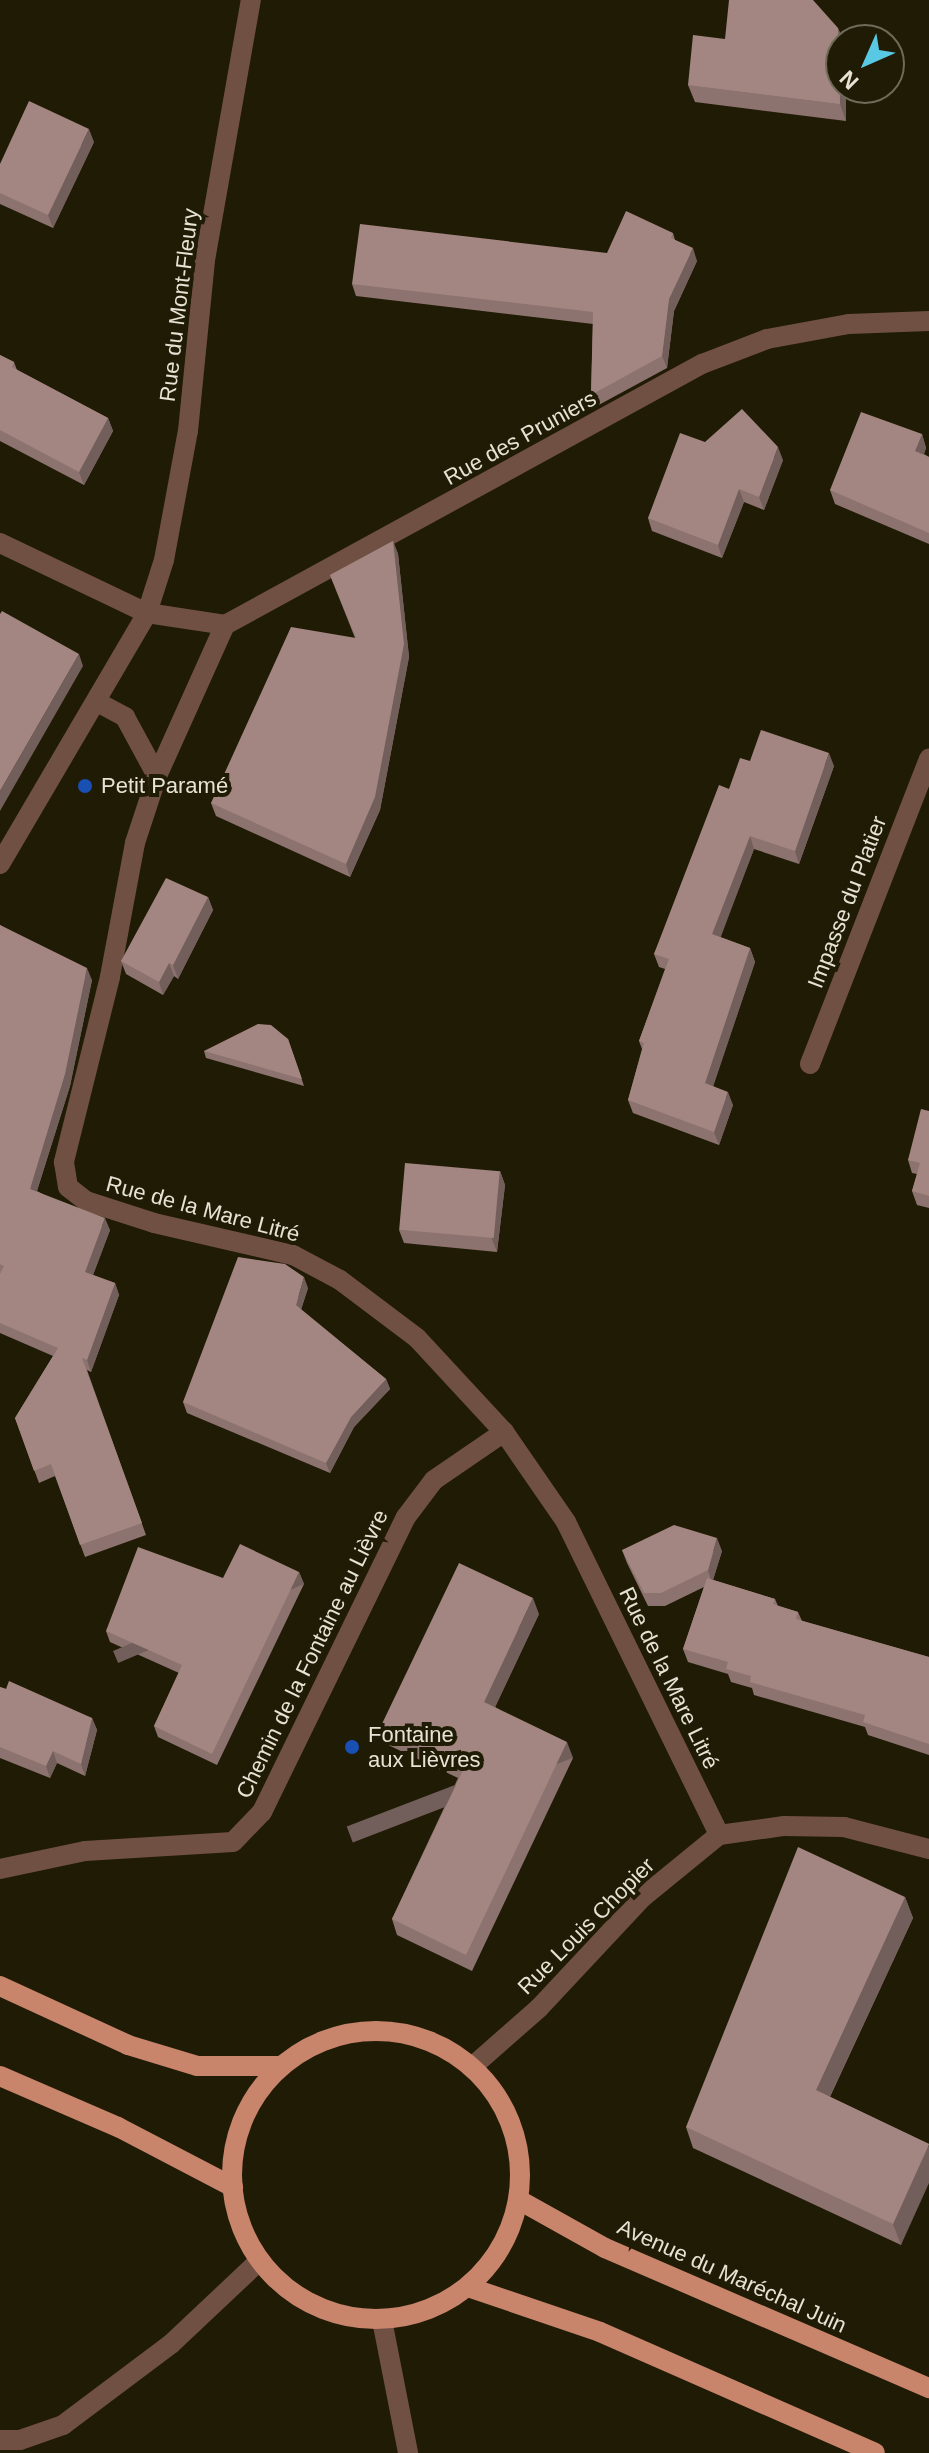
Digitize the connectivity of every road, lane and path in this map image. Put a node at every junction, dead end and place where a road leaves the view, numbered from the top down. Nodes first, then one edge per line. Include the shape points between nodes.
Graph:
1 (251, 0) edge
2 (929, 321) edge
3 (0, 543) edge
4 (147, 613) junction
5 (225, 625) junction
6 (97, 702) junction
7 (929, 758) edge
8 (157, 776) junction
9 (0, 864) edge
10 (810, 1064) dead end
11 (504, 1432) junction
12 (719, 1835) junction
13 (929, 1849) edge
14 (0, 1869) edge
15 (0, 1986) edge
16 (281, 2066) junction
17 (472, 2067) junction
18 (0, 2076) edge
19 (233, 2187) junction
20 (519, 2200) junction
21 (260, 2260) junction
22 (468, 2287) junction
23 (382, 2320) junction
24 (929, 2388) edge
25 (0, 2440) edge
26 (408, 2453) edge
27 (875, 2453) edge

1 - 4 street, Rue du Mont-Fleury via 205,260 188,431 164,560
2 - 5 street, Rue des Pruniers via 849,324 767,339 702,364
3 - 4 street
4 - 5 street
4 - 6 street, Rue du Mont-Fleury
5 - 8 street
6 - 8 street via 125,717
6 - 9 street, Rue du Mont-Fleury
7 - 10 street, Impasse du Platier
8 - 11 street, Rue de la Mare Litré via 135,843 110,977 64,1162 68,1187 86,1201 154,1223 293,1255 340,1280 417,1338
11 - 12 street, Rue de la Mare Litré via 566,1522
11 - 14 street, Chemin de la Fontaine au Lièvre via 434,1480 406,1517 262,1812 233,1842 85,1851
12 - 13 street via 784,1826 844,1827
12 - 17 street, Rue Louis Chopier via 643,1897 539,2008
15 - 16 main road via 128,2045 197,2066
16 - 17 main road via 342,2034 377,2030 444,2047
16 - 19 main road via 242,2121 233,2154
17 - 20 main road via 497,2094 513,2128 520,2163
18 - 19 main road via 118,2127
19 - 21 main road via 237,2213
20 - 22 main road via 498,2252
20 - 24 main road, Avenue du Maréchal Juin via 605,2248
21 - 23 main road via 290,2289 326,2310
21 - 25 street via 171,2344 63,2425 20,2440
22 - 23 main road via 427,2310
22 - 27 main road via 600,2332
23 - 26 street

